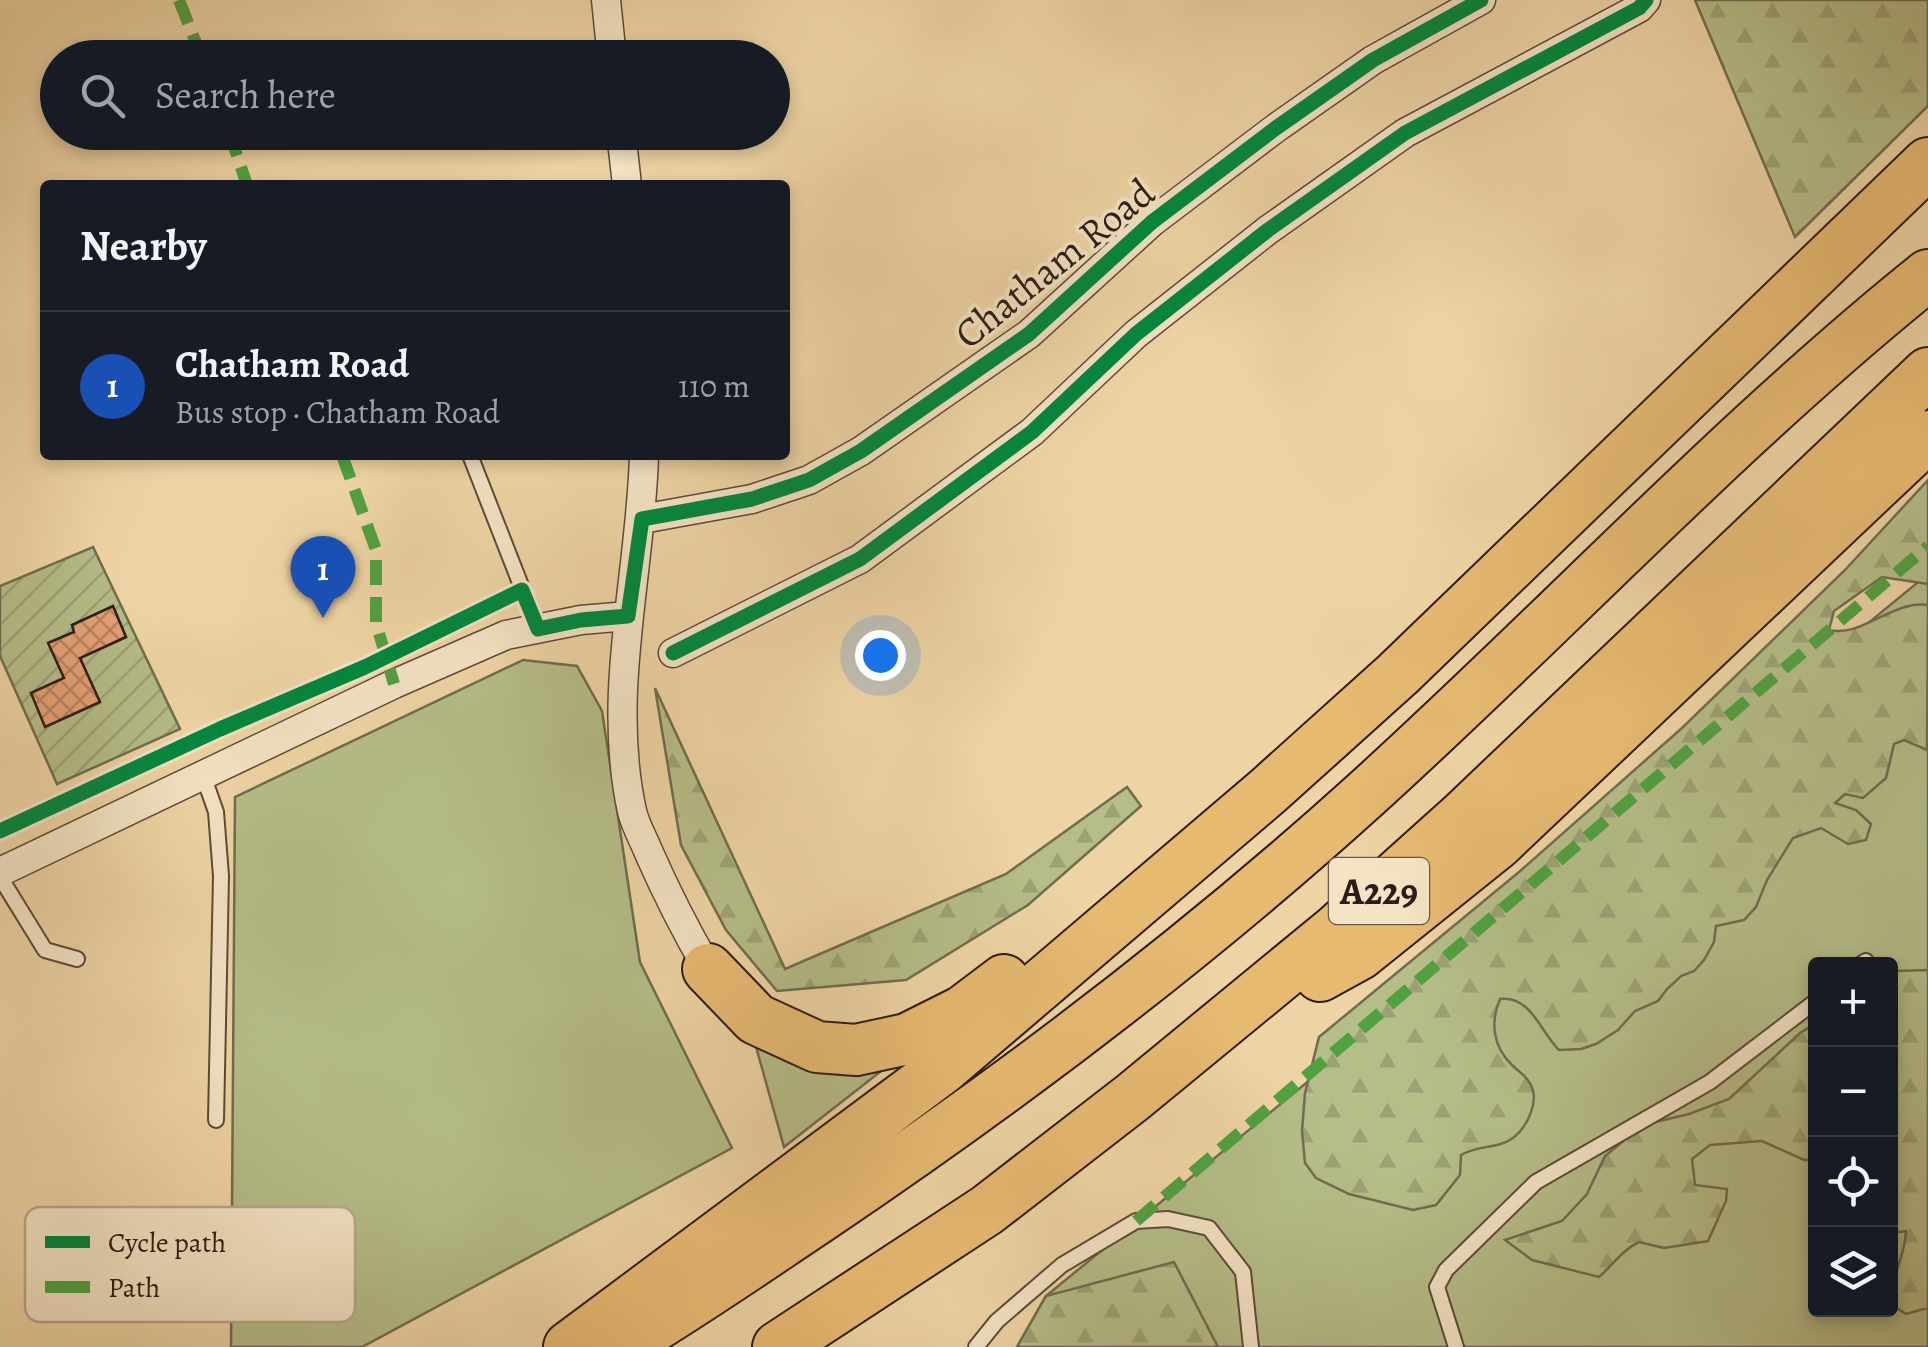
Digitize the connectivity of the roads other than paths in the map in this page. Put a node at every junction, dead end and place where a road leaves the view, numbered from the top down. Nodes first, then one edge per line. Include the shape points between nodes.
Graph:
1 (606, 0) edge
2 (1481, 0) edge
3 (1646, 0) edge
4 (610, 40) edge
5 (623, 150) edge
6 (1928, 162) edge
7 (626, 180) edge
8 (1928, 275) edge
9 (1928, 372) edge
10 (1928, 404) edge
11 (1928, 436) edge
12 (472, 460) edge
13 (644, 460) edge
14 (1822, 475) junction
15 (642, 519) junction
16 (628, 616) junction
17 (538, 628) junction
18 (674, 653) dead end
19 (204, 774) junction
20 (1268, 790) junction
21 (0, 875) edge
22 (77, 959) dead end
23 (708, 969) joint
24 (1808, 1008) edge
25 (1198, 1044) junction
26 (216, 1120) dead end
27 (569, 1347) edge
28 (620, 1347) edge
29 (778, 1347) edge
30 (976, 1347) edge
31 (1252, 1347) edge
32 (1456, 1347) edge

1 - 4 street
2 - 15 street, Chatham Road via 1373,60 1276,128 1152,222 1028,334 861,451 809,480 752,500
3 - 18 street via 1405,133 1268,230 1136,334 1032,432 860,560
5 - 7 street
6 - 20 highway via 1398,674
8 - 28 highway, A229 via 1804,380 1464,704 1239,903 966,1116
9 - 14 highway, A229
10 - 14 highway
11 - 25 highway via 1497,844 1360,954
12 - 17 lane
13 - 15 street
14 - 25 highway, A229 via 1464,815
15 - 16 street
16 - 17 street
16 - 23 street via 622,688 632,813
17 - 19 street via 410,677
19 - 21 street
19 - 26 lane via 216,812 221,876
20 - 23 highway via 1158,863 962,1011 907,1039 856,1050 817,1047 756,1019
20 - 27 highway via 942,1069
21 - 22 lane via 45,950
24 - 32 lane via 1710,1082 1536,1182 1446,1270 1437,1287
25 - 29 highway, A229 via 987,1210
30 - 31 lane via 1062,1265 1136,1221 1168,1219 1209,1228 1243,1272

